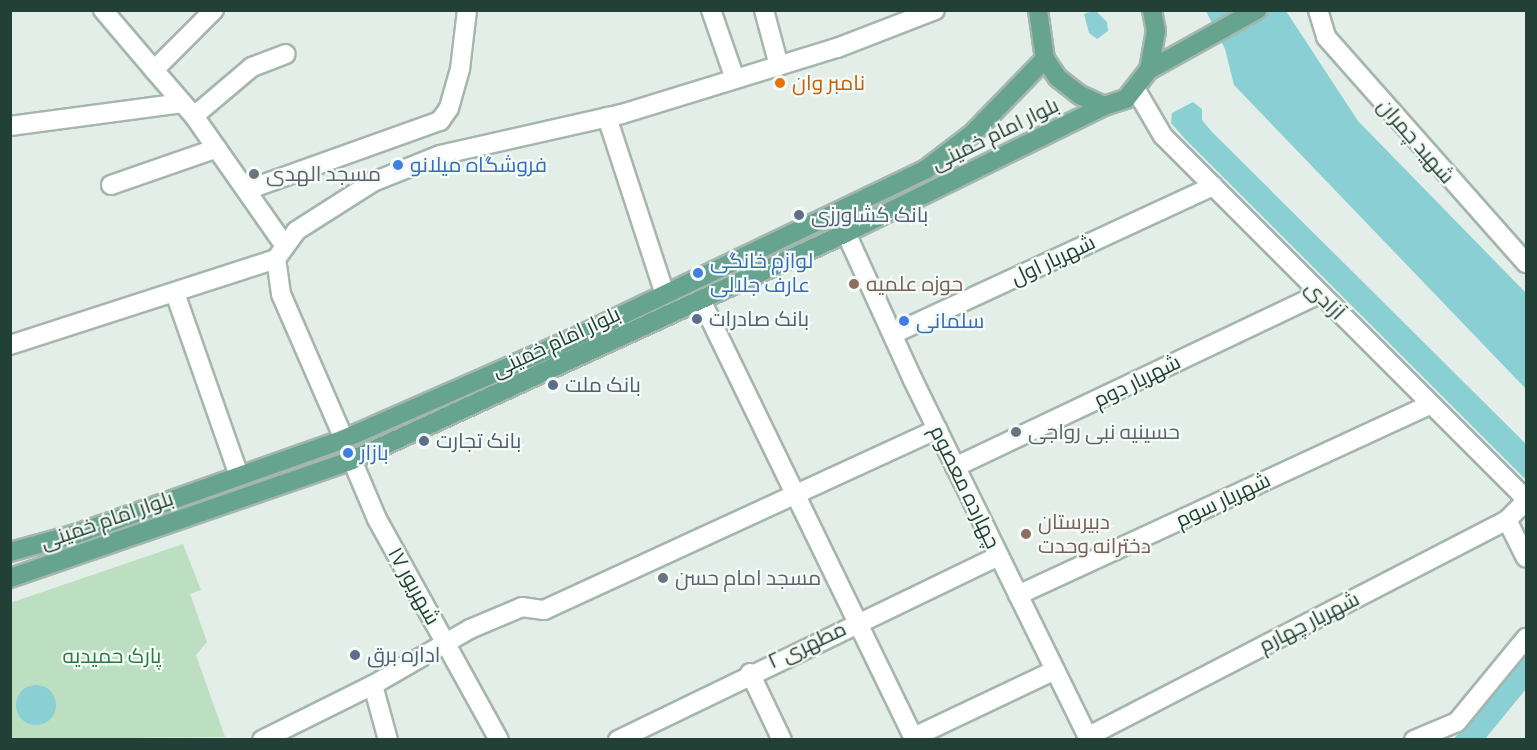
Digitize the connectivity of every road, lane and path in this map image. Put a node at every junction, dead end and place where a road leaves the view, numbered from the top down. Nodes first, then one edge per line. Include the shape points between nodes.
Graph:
1 (103, 10) edge
2 (214, 10) edge
3 (467, 10) edge
4 (711, 10) edge
5 (764, 10) edge
6 (934, 10) edge
7 (1038, 10) edge
8 (1152, 10) edge
9 (1257, 10) edge
10 (1318, 10) edge
11 (286, 54) dead end
12 (1045, 59) junction
13 (779, 66) junction
14 (154, 70) junction
15 (1149, 70) junction
16 (735, 79) junction
17 (1136, 90) junction
18 (1104, 106) junction
19 (188, 110) junction
20 (607, 117) junction
21 (10, 126) edge
22 (216, 148) junction
23 (111, 185) dead end
24 (1213, 186) junction
25 (247, 190) junction
26 (846, 233) junction
27 (281, 253) junction
28 (1527, 263) edge
29 (175, 293) junction
30 (665, 294) junction
31 (1319, 294) junction
32 (701, 300) junction
33 (893, 334) junction
34 (10, 345) edge
35 (1429, 405) junction
36 (937, 429) junction
37 (344, 440) junction
38 (352, 460) junction
39 (955, 467) junction
40 (239, 476) junction
41 (796, 494) junction
42 (1527, 500) edge
43 (1507, 520) junction
44 (10, 552) edge
45 (999, 556) junction
46 (1527, 558) edge
47 (10, 578) edge
48 (1018, 595) junction
49 (858, 622) junction
50 (1527, 638) edge
51 (446, 644) junction
52 (1055, 670) junction
53 (750, 673) junction
54 (373, 685) junction
55 (915, 738) edge
56 (1088, 738) edge
57 (262, 740) edge
58 (388, 740) edge
59 (499, 740) edge
60 (618, 740) edge
61 (782, 740) edge
62 (1414, 740) edge

1 - 14 street
2 - 14 street
3 - 25 street via 460,69 449,108 440,121
4 - 16 street
5 - 13 street
6 - 13 street
7 - 12 main road
8 - 15 main road via 1156,31
9 - 15 main road
10 - 28 street, شهید چمران via 1326,37
11 - 19 street via 252,67
12 - 18 main road via 1069,88
12 - 30 main road, بلوار امام خمینی via 972,134 925,170
13 - 16 street
14 - 19 street
15 - 17 main road
16 - 20 street
17 - 18 main road, بلوار امام خمینی via 1117,104
17 - 24 street, آزادی via 1163,136
18 - 26 main road, بلوار امام خمینی
19 - 21 street
19 - 22 street
20 - 27 street via 440,155 373,182 296,231
20 - 30 street
22 - 23 street
22 - 25 street
24 - 31 street, آزادی
24 - 33 street, شهریار اول
25 - 27 street
26 - 32 main road, بلوار امام خمینی
26 - 33 street, چهارده معصوم
27 - 29 street
27 - 37 street via 280,294
29 - 34 street
29 - 40 street
30 - 37 main road, بلوار امام خمینی
31 - 35 street, آزادی
31 - 39 street, شهریار دوم
32 - 38 main road, بلوار امام خمینی
32 - 41 street
33 - 36 street, چهارده معصوم
35 - 42 street, آزادی via 1446,414
35 - 48 street, شهریار سوم
36 - 39 street, چهارده معصوم
36 - 41 street
37 - 40 main road, بلوار امام خمینی
38 - 47 main road, بلوار امام خمینی
38 - 51 street, ۱۷ شهریور via 377,519
39 - 45 street, چهارده معصوم
40 - 44 main road, بلوار امام خمینی via 76,534
41 - 49 street
41 - 51 street via 544,610 522,608 470,628
42 - 43 street, شهریار چهارم
43 - 46 street
43 - 56 street, شهریار چهارم
45 - 48 street, چهارده معصوم
45 - 49 street, مطهری ۲
48 - 52 street, چهارده معصوم
49 - 53 street, مطهری ۲
49 - 55 street
50 - 62 street via 1457,722
51 - 54 street
51 - 59 street, ۱۷ شهریور
52 - 55 street
52 - 56 street, چهارده معصوم
53 - 60 street, مطهری ۲
53 - 61 street
54 - 57 street
54 - 58 street

